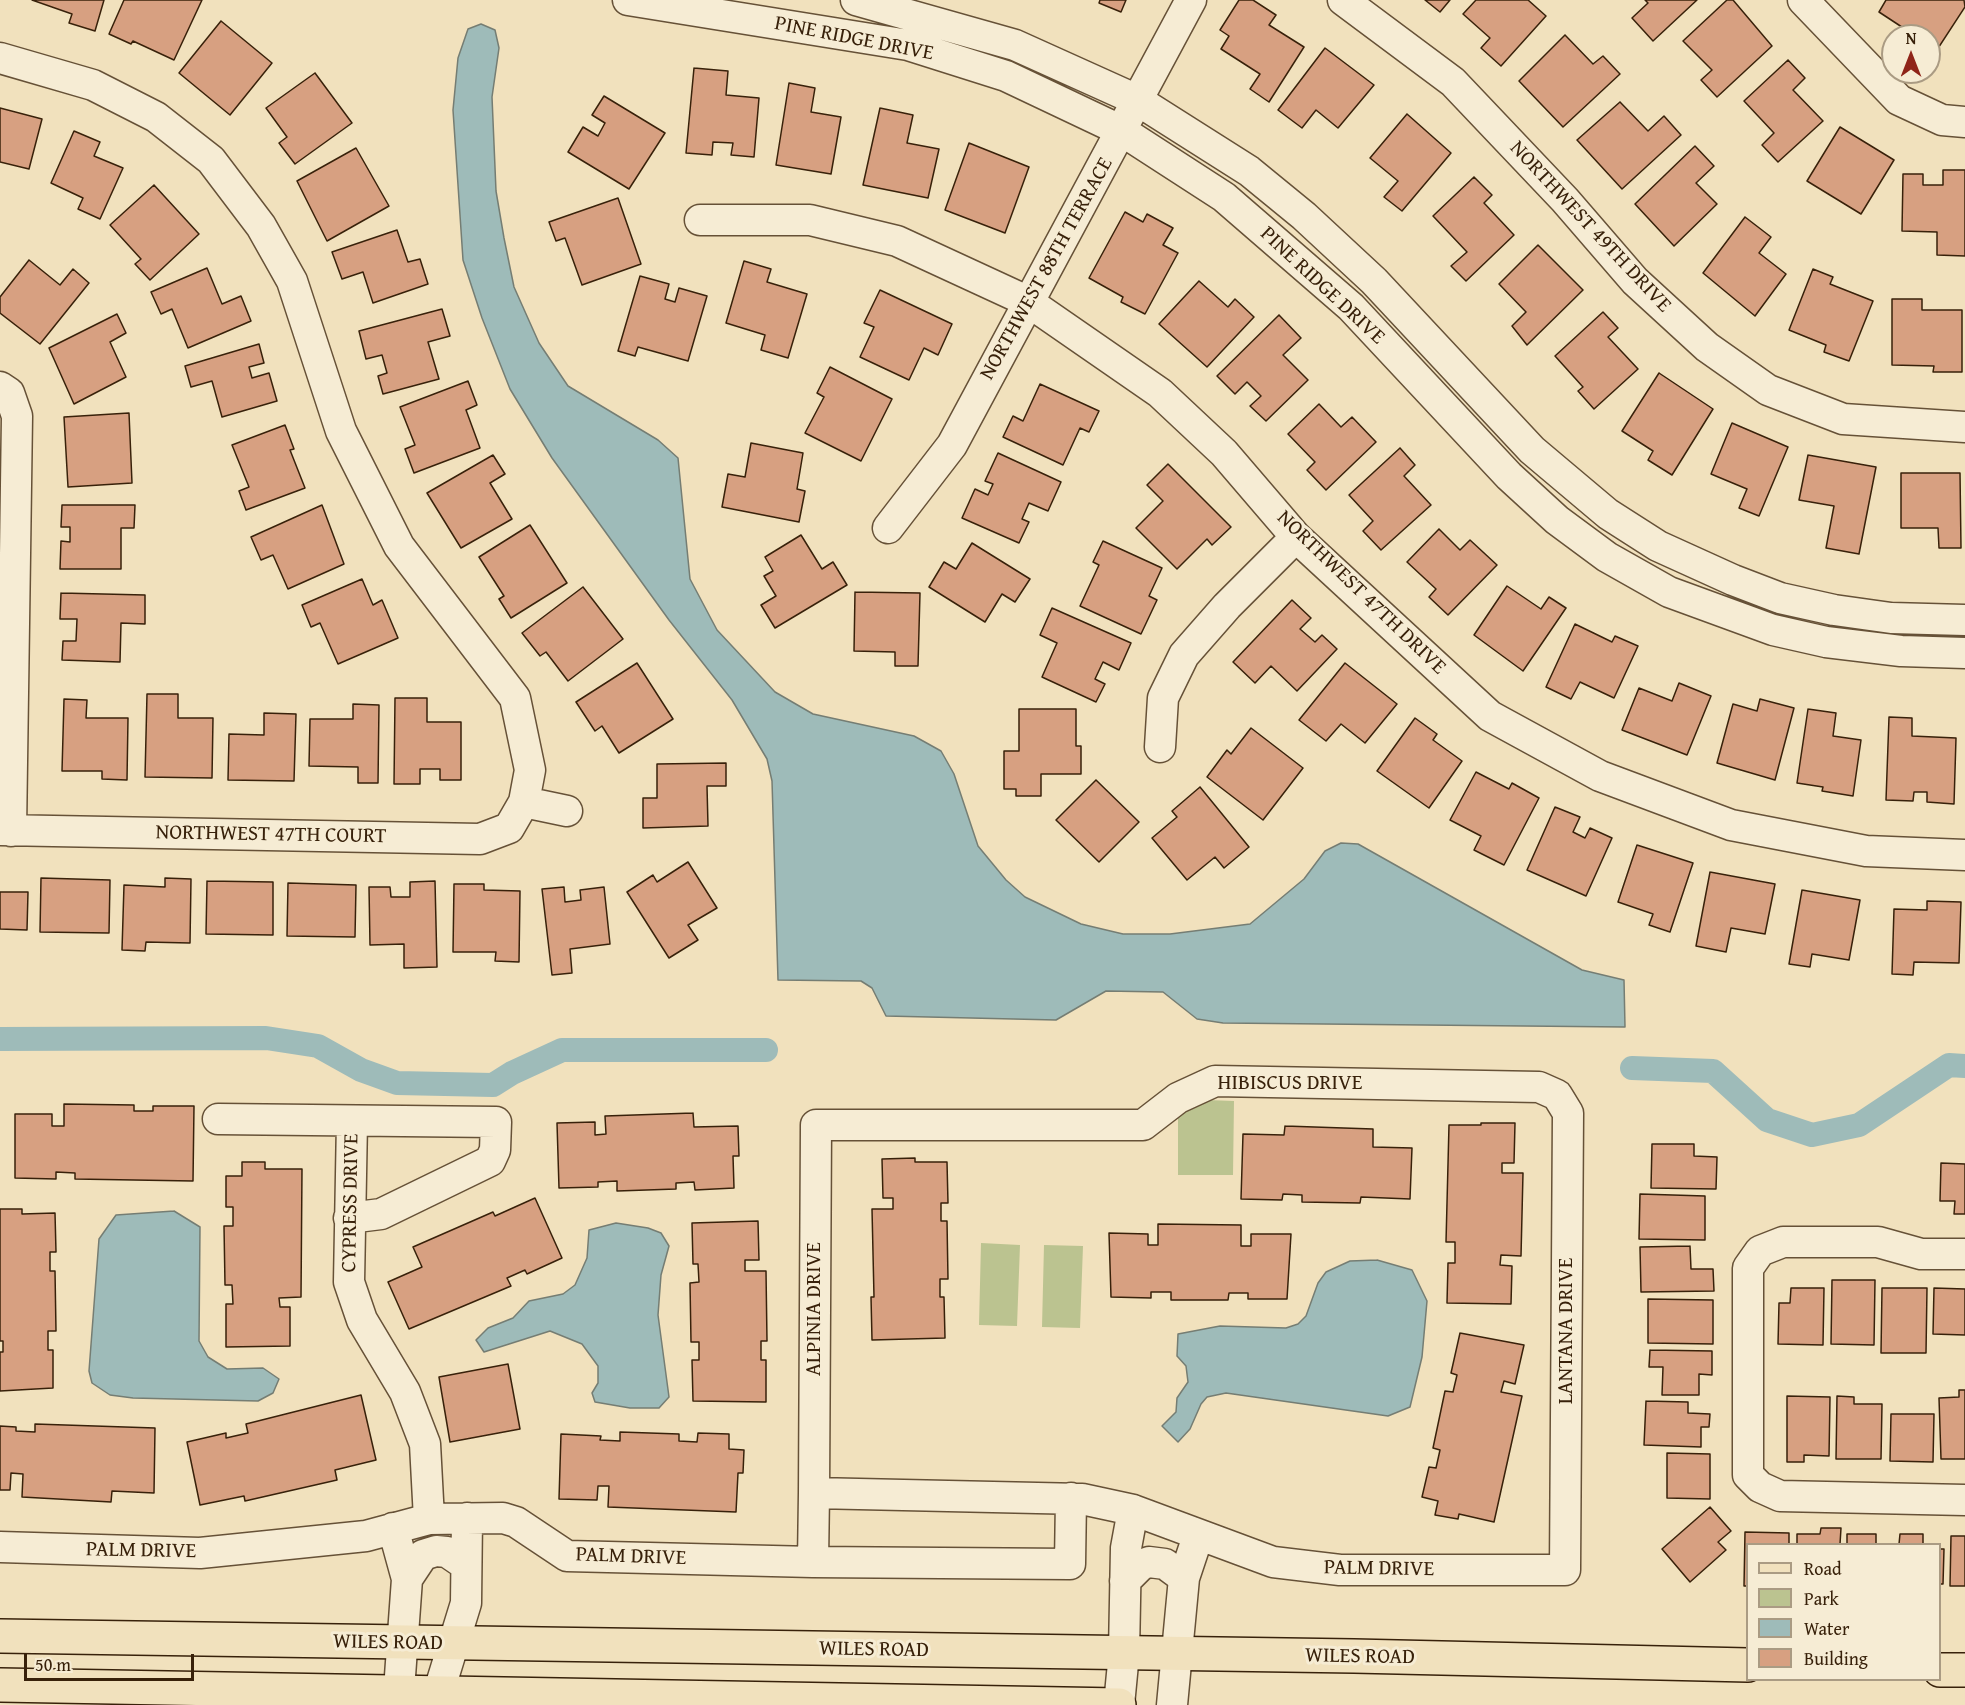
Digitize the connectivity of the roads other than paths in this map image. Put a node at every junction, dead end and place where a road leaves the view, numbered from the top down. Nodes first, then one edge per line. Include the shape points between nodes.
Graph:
1 (628, 0) edge
2 (856, 0) edge
3 (1191, 0) edge
4 (1343, 0) edge
5 (1803, 0) edge
6 (0, 58) edge
7 (1137, 100) junction
8 (1965, 122) edge
9 (1122, 131) junction
10 (700, 220) dead end
11 (1027, 301) junction
12 (4, 390) edge
13 (1965, 428) edge
14 (888, 528) dead end
15 (1296, 537) junction
16 (1965, 620) edge
17 (1965, 653) edge
18 (1160, 747) dead end
19 (524, 802) junction
20 (567, 811) dead end
21 (6, 830) edge
22 (1965, 855) edge
23 (1557, 1095) joint
24 (218, 1119) dead end
25 (352, 1121) junction
26 (816, 1125) joint
27 (349, 1218) junction
28 (1965, 1254) edge
29 (813, 1492) junction
30 (1071, 1498) junction
31 (1965, 1500) edge
32 (1134, 1510) junction
33 (467, 1518) junction
34 (429, 1519) junction
35 (393, 1528) junction
36 (1198, 1536) junction
37 (0, 1547) edge
38 (813, 1562) junction
39 (466, 1566) junction
40 (1565, 1570) joint
41 (1184, 1578) junction
42 (407, 1579) junction
43 (1125, 1581) junction
44 (0, 1636) edge
45 (403, 1644) junction
46 (453, 1645) junction
47 (1124, 1653) junction
48 (1175, 1653) junction
49 (1746, 1665) edge
50 (1941, 1670) edge
51 (1965, 1671) edge
52 (0, 1685) edge
53 (399, 1690) junction
54 (439, 1691) junction
55 (754, 1701) edge
56 (1119, 1705) edge
57 (1172, 1705) edge

1 - 9 street, PINE RIDGE DRIVE via 908,45 1006,76
2 - 7 street, PINE RIDGE DRIVE via 1015,45
3 - 7 street, NORTHWEST 88TH TERRACE
4 - 13 street, NORTHWEST 49TH DRIVE via 1453,82 1565,200 1635,281 1707,347 1768,390 1843,419
5 - 8 street via 1899,100 1942,120
6 - 19 street, NORTHWEST 47TH COURT via 93,86 156,117 211,160 261,226 292,281 342,431 399,546 515,699 530,770
7 - 9 street, NORTHWEST 88TH TERRACE
7 - 16 street, PINE RIDGE DRIVE via 1249,171 1304,216 1374,281 1532,450 1608,514 1658,546 1780,598 1892,618
9 - 11 street, NORTHWEST 88TH TERRACE
9 - 17 street, PINE RIDGE DRIVE via 1224,197 1351,307 1509,476 1557,520 1607,557 1669,592 1773,630 1901,651
10 - 11 street, NORTHWEST 47TH DRIVE via 810,220 897,241
11 - 14 street, NORTHWEST 88TH TERRACE via 952,445
11 - 15 street, NORTHWEST 47TH DRIVE via 1160,393 1224,453
12 - 21 street via 18,416
15 - 18 street via 1184,655 1164,699
15 - 22 street, NORTHWEST 47TH DRIVE via 1490,716 1600,776 1731,825 1866,851
19 - 20 street
19 - 21 street, NORTHWEST 47TH COURT via 509,828 480,840
23 - 26 street, HIBISCUS DRIVE via 1539,1087 1215,1081 1178,1098 1143,1125
23 - 40 street, LANTANA DRIVE via 1568,1113
24 - 25 street
25 - 27 street, CYPRESS DRIVE
25 - 27 street via 496,1122 495,1150 490,1161 381,1214
26 - 29 street, ALPINIA DRIVE
27 - 34 street, CYPRESS DRIVE via 349,1282 362,1320 405,1392 425,1444
28 - 31 street via 1922,1254 1878,1242 1782,1242 1760,1251 1748,1268 1748,1475 1760,1487 1780,1496
29 - 30 street, PALM DRIVE
29 - 38 street
30 - 32 street, PALM DRIVE
30 - 38 street, PALM DRIVE via 1070,1564
32 - 36 street, PALM DRIVE
32 - 43 street via 1126,1548
33 - 34 street, PALM DRIVE
33 - 38 street, PALM DRIVE via 516,1522 567,1556
33 - 39 street
34 - 35 street, PALM DRIVE
35 - 37 street, PALM DRIVE via 366,1536 200,1553
35 - 42 street
36 - 40 street, PALM DRIVE via 1273,1562 1340,1570
36 - 41 street
39 - 42 street via 447,1552 436,1551 423,1555
39 - 46 street via 466,1603
41 - 43 street via 1156,1561 1141,1566
41 - 48 street
42 - 45 street
43 - 47 street
44 - 45 main road, WILES ROAD
45 - 46 main road, WILES ROAD
45 - 53 street
46 - 47 main road, WILES ROAD
46 - 54 street
47 - 48 main road, WILES ROAD
47 - 56 street
48 - 49 main road, WILES ROAD
48 - 57 street
50 - 51 main road
52 - 53 main road
53 - 54 main road
54 - 55 main road
55 - 56 main road

